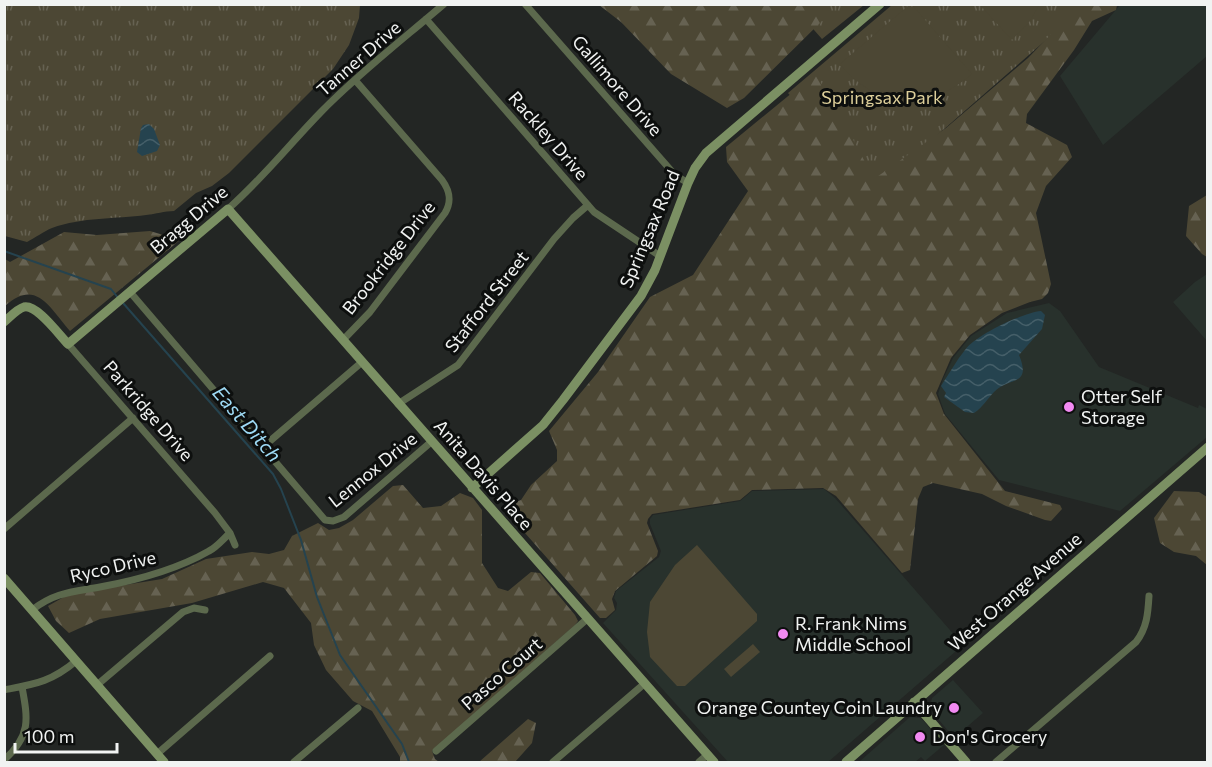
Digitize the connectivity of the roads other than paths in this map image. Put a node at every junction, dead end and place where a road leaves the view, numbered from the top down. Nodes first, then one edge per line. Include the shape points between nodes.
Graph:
1 (444, 4) edge
2 (525, 4) edge
3 (880, 4) edge
4 (426, 19) junction
5 (355, 80) junction
6 (321, 112) joint
7 (688, 183) junction
8 (588, 206) junction
9 (228, 209) junction
10 (660, 256) junction
11 (127, 294) junction
12 (4, 322) edge
13 (343, 340) junction
14 (68, 344) junction
15 (362, 362) junction
16 (398, 404) junction
17 (133, 418) junction
18 (431, 442) junction
19 (263, 447) junction
20 (1208, 447) edge
21 (472, 488) junction
22 (4, 529) edge
23 (230, 533) junction
24 (235, 545) dead end
25 (4, 578) edge
26 (1149, 596) dead end
27 (32, 610) junction
28 (205, 610) dead end
29 (587, 619) junction
30 (270, 656) dead end
31 (76, 661) junction
32 (644, 684) junction
33 (97, 685) junction
34 (22, 687) junction
35 (4, 690) edge
36 (914, 702) junction
37 (358, 708) dead end
38 (436, 751) dead end
39 (157, 754) junction
40 (711, 759) edge
41 (4, 760) edge
42 (559, 761) edge
43 (164, 762) edge
44 (294, 762) edge
45 (699, 762) edge
46 (848, 762) edge
47 (966, 762) edge
48 (996, 762) edge

1 - 4 street, Tanner Drive
2 - 7 street, Gallimore Drive via 675,175
3 - 7 street, Springsax Road via 706,153
4 - 5 street, Tanner Drive
4 - 8 street, Rackley Drive
5 - 6 street, Tanner Drive
5 - 13 street, Brookridge Drive via 442,180 450,202 370,312
6 - 9 street, Bragg Drive via 264,176
7 - 10 street, Springsax Road
8 - 10 street, Rackley Drive
8 - 16 street, Stafford Street via 554,239 458,365
9 - 11 street, Bragg Drive
9 - 13 street, Anita Davis Place
10 - 21 street, Springsax Road via 641,296 563,400 527,441
11 - 14 street, Bragg Drive
11 - 19 street
12 - 14 street, Parkridge Drive via 27,307 38,311
13 - 15 street, Anita Davis Place
14 - 17 street, Parkridge Drive
15 - 16 street, Anita Davis Place
15 - 19 street
16 - 18 street, Anita Davis Place
17 - 22 street
17 - 23 street, Parkridge Drive
18 - 19 street, Lennox Drive via 344,517 333,521 321,517
18 - 21 street, Anita Davis Place
20 - 36 street, West Orange Avenue
21 - 29 street, Anita Davis Place
23 - 24 street, Parkridge Drive
23 - 27 street, Ryco Drive via 209,551 161,573 55,595
25 - 27 street
26 - 48 street via 1147,620 1136,642
27 - 31 street
28 - 33 street via 183,612
29 - 32 street, Anita Davis Place
29 - 38 street, Pasco Court
30 - 39 street
31 - 33 street
31 - 34 street via 52,678
32 - 40 street, Anita Davis Place
32 - 42 street
33 - 39 street
34 - 35 street
34 - 41 street via 27,725 22,739
36 - 46 street, West Orange Avenue
36 - 47 street
37 - 44 street
39 - 43 street
40 - 45 street

